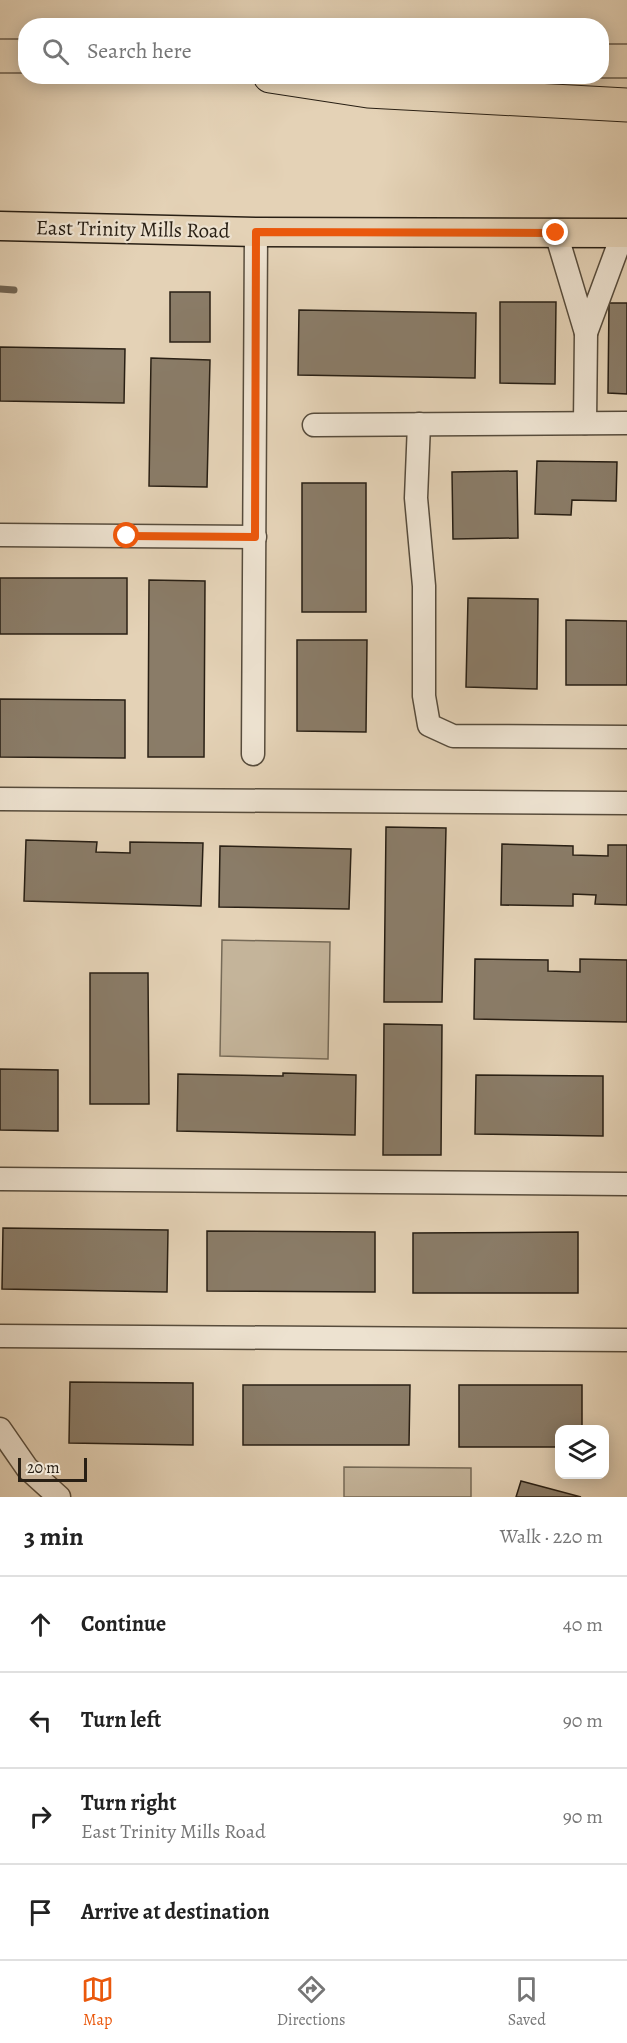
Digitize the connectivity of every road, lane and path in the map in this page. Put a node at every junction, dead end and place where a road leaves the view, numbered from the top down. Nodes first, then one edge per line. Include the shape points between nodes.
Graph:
1 (0, 56) edge
2 (18, 56) edge
3 (609, 61) edge
4 (627, 61) edge
5 (322, 84) edge
6 (627, 105) edge
7 (0, 226) edge
8 (256, 232) junction
9 (556, 233) junction
10 (625, 233) edge
11 (586, 333) junction
12 (585, 423) junction
13 (627, 423) edge
14 (419, 424) junction
15 (314, 425) dead end
16 (0, 535) edge
17 (255, 537) junction
18 (627, 737) edge
19 (253, 754) dead end
20 (0, 799) edge
21 (627, 803) edge
22 (0, 1179) edge
23 (627, 1184) edge
24 (0, 1336) edge
25 (627, 1340) edge
26 (0, 1429) edge
27 (59, 1497) edge

1 - 2 highway
3 - 4 highway
5 - 6 highway via 368,91
7 - 8 main road, East Trinity Mills Road
8 - 9 main road, East Trinity Mills Road
8 - 17 lane
9 - 10 main road, East Trinity Mills Road
9 - 11 lane
10 - 11 lane
11 - 12 lane
12 - 13 lane
12 - 14 lane
14 - 15 lane
14 - 18 lane via 417,498 424,586 424,696 429,725 453,736
16 - 17 lane
17 - 19 lane
20 - 21 lane
22 - 23 lane
24 - 25 lane
26 - 27 lane via 27,1468

